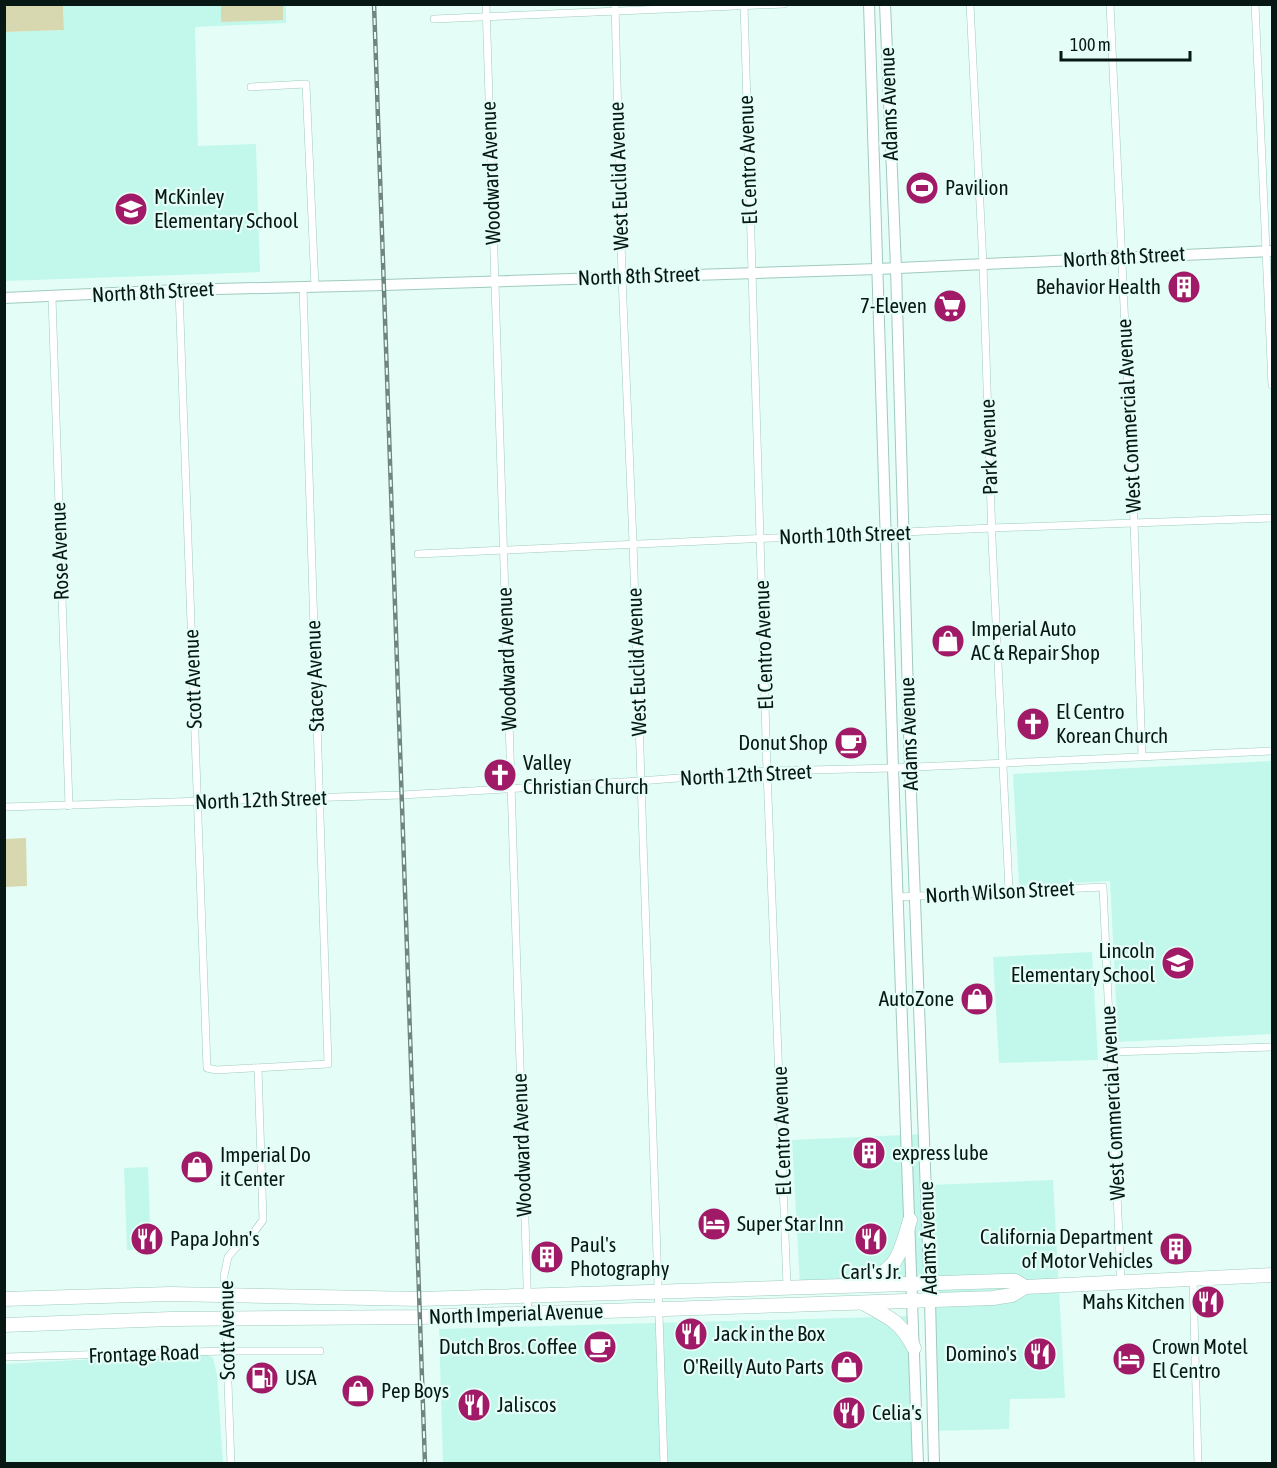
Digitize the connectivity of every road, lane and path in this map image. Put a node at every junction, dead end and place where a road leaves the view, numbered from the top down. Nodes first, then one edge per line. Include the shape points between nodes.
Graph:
1 (486, 4) edge
2 (784, 4) edge
3 (869, 4) edge
4 (885, 4) edge
5 (970, 4) edge
6 (1110, 4) edge
7 (1255, 4) edge
8 (744, 5) edge
9 (615, 8) edge
10 (486, 15) junction
11 (434, 19) dead end
12 (251, 87) dead end
13 (1270, 251) edge
14 (1122, 257) junction
15 (983, 264) junction
16 (896, 268) junction
17 (877, 269) junction
18 (752, 273) junction
19 (622, 277) junction
20 (494, 280) junction
21 (303, 287) junction
22 (315, 287) junction
23 (179, 290) junction
24 (52, 297) junction
25 (4, 298) edge
26 (1272, 385) edge
27 (1272, 518) edge
28 (1134, 522) junction
29 (992, 528) junction
30 (886, 533) junction
31 (903, 533) junction
32 (761, 538) junction
33 (633, 543) junction
34 (504, 550) junction
35 (418, 554) dead end
36 (1272, 751) edge
37 (1142, 756) junction
38 (1003, 763) junction
39 (910, 767) junction
40 (893, 768) junction
41 (767, 771) junction
42 (640, 781) junction
43 (511, 789) junction
44 (319, 798) junction
45 (197, 802) junction
46 (69, 806) junction
47 (4, 807) edge
48 (1102, 887) joint
49 (1009, 890) junction
50 (915, 896) junction
51 (898, 897) junction
52 (1272, 1047) edge
53 (1111, 1052) junction
54 (258, 1068) junction
55 (910, 1220) junction
56 (1272, 1275) edge
57 (1193, 1279) junction
58 (1122, 1282) junction
59 (930, 1283) junction
60 (912, 1284) junction
61 (825, 1285) junction
62 (787, 1286) junction
63 (1024, 1287) junction
64 (657, 1290) junction
65 (225, 1295) junction
66 (528, 1295) junction
67 (4, 1299) edge
68 (930, 1300) junction
69 (912, 1301) junction
70 (861, 1302) junction
71 (658, 1309) junction
72 (528, 1314) junction
73 (226, 1318) junction
74 (4, 1325) edge
75 (914, 1348) junction
76 (227, 1351) junction
77 (320, 1351) dead end
78 (4, 1357) edge
79 (918, 1449) junction
80 (231, 1464) edge
81 (664, 1464) edge
82 (918, 1464) edge
83 (925, 1464) edge
84 (934, 1464) edge
85 (1198, 1464) edge

1 - 10 street, Woodward Avenue
2 - 8 street
3 - 17 main road, Adams Avenue
4 - 16 main road, Adams Avenue
5 - 15 street, Park Avenue
6 - 14 street, West Commercial Avenue
7 - 13 street
8 - 9 street
8 - 18 street, El Centro Avenue
9 - 10 street
9 - 19 street, West Euclid Avenue
10 - 11 street
10 - 20 street, Woodward Avenue
12 - 22 street via 306,84
13 - 14 main road, North 8th Street
13 - 26 street
14 - 15 main road, North 8th Street
14 - 28 street, West Commercial Avenue
15 - 16 main road, North 8th Street
15 - 29 street, Park Avenue
16 - 17 main road, North 8th Street
16 - 31 main road, Adams Avenue
17 - 18 main road, North 8th Street
17 - 30 main road, Adams Avenue
18 - 19 main road, North 8th Street
18 - 32 street, El Centro Avenue
19 - 20 main road, North 8th Street
19 - 33 street, West Euclid Avenue
20 - 22 main road, North 8th Street
20 - 34 street, Woodward Avenue
21 - 22 main road, North 8th Street
21 - 23 main road, North 8th Street
21 - 44 street, Stacey Avenue
23 - 24 main road, North 8th Street
23 - 45 street, Scott Avenue
24 - 25 main road, North 8th Street
24 - 46 street, Rose Avenue
27 - 28 street, North 10th Street
28 - 29 street, North 10th Street
28 - 37 street, West Commercial Avenue
29 - 31 street, North 10th Street
29 - 38 street, Park Avenue
30 - 31 street, North 10th Street
30 - 32 street, North 10th Street
30 - 40 main road, Adams Avenue
31 - 39 main road, Adams Avenue
32 - 33 street, North 10th Street
32 - 41 street, El Centro Avenue
33 - 34 street, North 10th Street
33 - 42 street, West Euclid Avenue
34 - 35 street, North 10th Street
34 - 43 street, Woodward Avenue
36 - 37 street, North 12th Street
37 - 38 street, North 12th Street
38 - 39 street, North 12th Street
38 - 49 street, Park Avenue
39 - 40 street, North 12th Street
39 - 50 main road, Adams Avenue
40 - 41 street, North 12th Street
40 - 51 main road, Adams Avenue
41 - 42 street, North 12th Street
41 - 62 street, El Centro Avenue
42 - 43 street, North 12th Street
42 - 64 street, West Euclid Avenue
43 - 44 street, North 12th Street
43 - 66 street, Woodward Avenue
44 - 45 street, North 12th Street
44 - 54 street, Stacey Avenue via 328,1064
45 - 46 street, North 12th Street
45 - 54 street, Scott Avenue via 207,1068
46 - 47 street, North 12th Street
48 - 49 street, North Wilson Street
48 - 53 street, West Commercial Avenue
49 - 50 street, North Wilson Street
50 - 51 street, North Wilson Street
50 - 59 main road, Adams Avenue
51 - 55 main road, Adams Avenue
52 - 53 street
53 - 58 street, West Commercial Avenue
54 - 65 street, Scott Avenue via 263,1220 228,1257
55 - 60 main road, Adams Avenue
55 - 61 highway via 900,1252 886,1271 874,1278
56 - 57 highway, North Imperial Avenue
57 - 58 highway, North Imperial Avenue
57 - 85 street
58 - 63 highway, North Imperial Avenue
59 - 60 highway, North Imperial Avenue
59 - 63 highway, North Imperial Avenue via 1015,1281
59 - 68 main road, Adams Avenue
60 - 61 highway, North Imperial Avenue
60 - 69 main road, Adams Avenue
61 - 62 highway, North Imperial Avenue
62 - 64 highway, North Imperial Avenue
63 - 68 highway, North Imperial Avenue via 1012,1295
64 - 66 highway, North Imperial Avenue
64 - 71 street, West Euclid Avenue
65 - 66 highway, North Imperial Avenue via 420,1299
65 - 67 highway, North Imperial Avenue
65 - 73 street, Scott Avenue
66 - 72 street, Woodward Avenue
68 - 69 highway, North Imperial Avenue
68 - 84 main road, Adams Avenue
69 - 70 highway, North Imperial Avenue
69 - 75 main road, Adams Avenue
70 - 71 highway, North Imperial Avenue
70 - 75 highway via 898,1323
71 - 72 highway, North Imperial Avenue
71 - 81 street, West Euclid Avenue
72 - 73 highway, North Imperial Avenue
73 - 74 highway, North Imperial Avenue
73 - 76 street, Scott Avenue
75 - 79 main road, Adams Avenue
76 - 77 street, Frontage Road
76 - 78 street, Frontage Road
76 - 80 street, Scott Avenue
79 - 82 main road, Adams Avenue
79 - 83 main road

